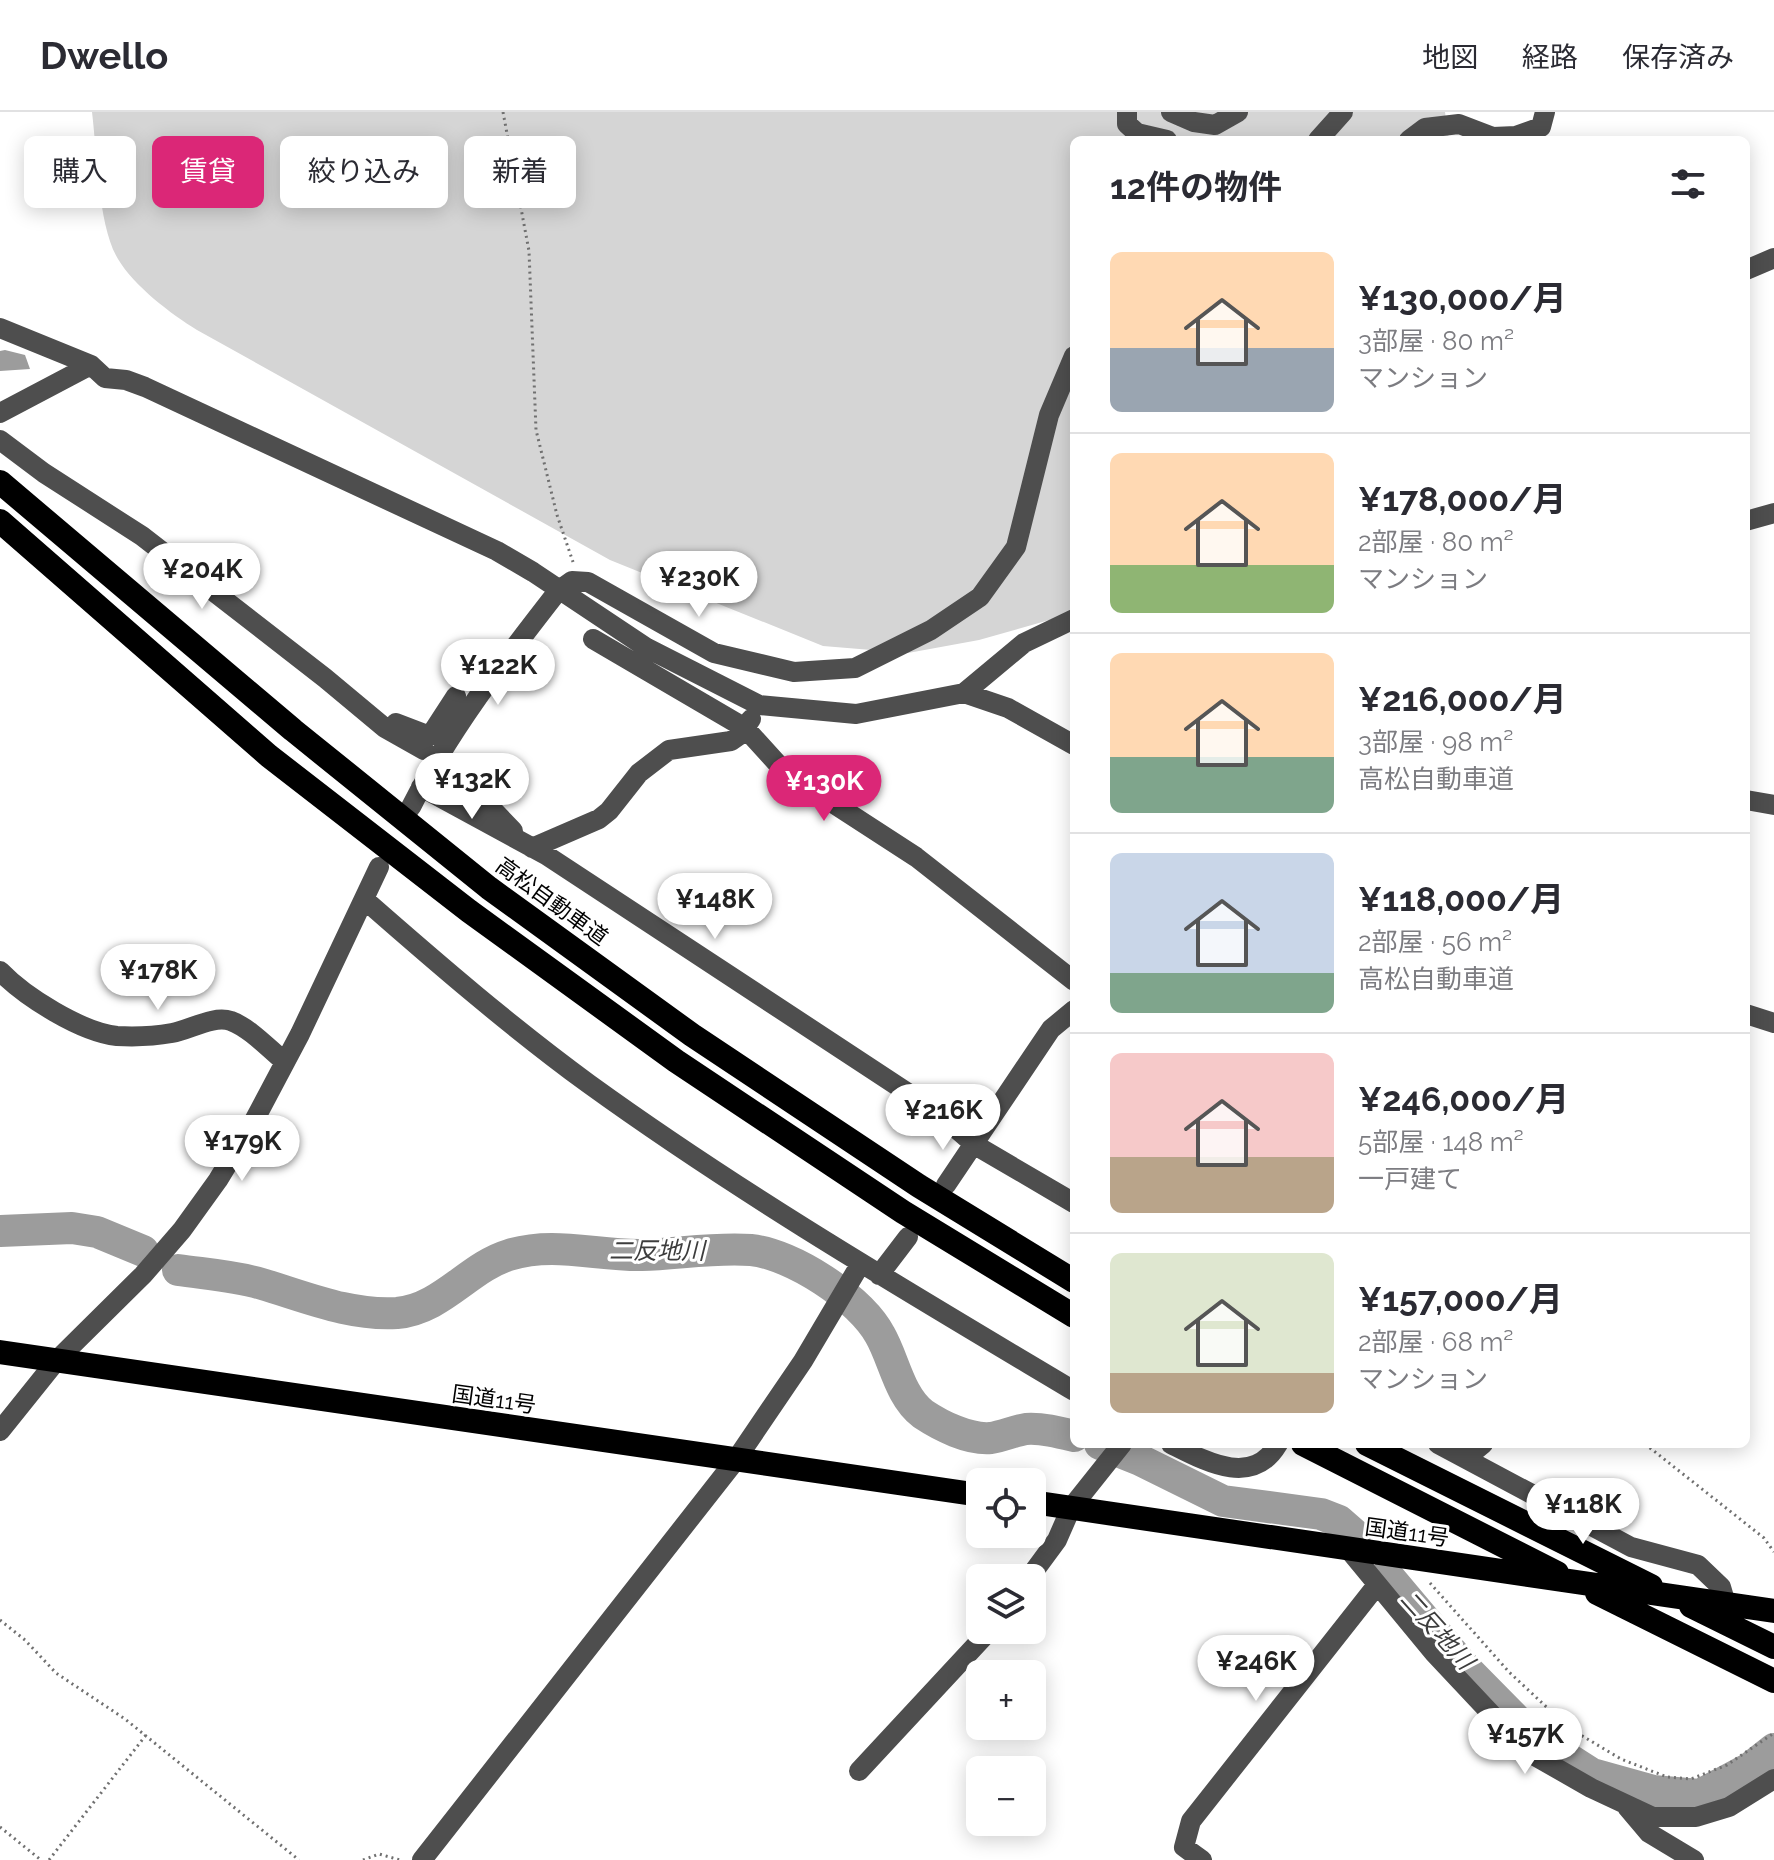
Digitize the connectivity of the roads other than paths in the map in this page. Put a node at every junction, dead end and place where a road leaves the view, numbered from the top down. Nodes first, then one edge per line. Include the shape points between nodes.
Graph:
1 (1127, 112) edge
2 (1171, 112) edge
3 (1238, 112) edge
4 (1343, 112) edge
5 (1545, 112) edge
6 (1150, 136) edge
7 (1322, 136) edge
8 (1414, 136) edge
9 (1490, 136) edge
10 (1516, 136) edge
11 (1774, 258) edge
12 (1750, 268) edge
13 (0, 328) edge
14 (91, 365) junction
15 (1070, 365) edge
16 (0, 413) edge
17 (0, 440) edge
18 (0, 482) edge
19 (1774, 513) edge
20 (1750, 520) edge
21 (0, 521) edge
22 (558, 591) junction
23 (1070, 621) edge
24 (593, 639) dead end
25 (964, 693) junction
26 (456, 696) dead end
27 (759, 705) junction
28 (375, 720) junction
29 (745, 728) junction
30 (1070, 743) edge
31 (424, 750) dead end
32 (452, 767) dead end
33 (421, 787) junction
34 (1750, 801) edge
35 (1774, 805) edge
36 (411, 807) dead end
37 (528, 846) junction
38 (379, 867) dead end
39 (365, 900) junction
40 (0, 971) edge
41 (1070, 978) edge
42 (1070, 1013) edge
43 (1750, 1015) edge
44 (1774, 1023) edge
45 (285, 1062) junction
46 (975, 1145) junction
47 (946, 1185) dead end
48 (1070, 1201) edge
49 (908, 1237) dead end
50 (870, 1269) junction
51 (1070, 1279) edge
52 (1070, 1314) edge
53 (0, 1352) edge
54 (57, 1360) junction
55 (1070, 1389) edge
56 (0, 1431) edge
57 (1119, 1448) edge
58 (1179, 1448) edge
59 (1275, 1448) edge
60 (1311, 1448) edge
61 (1375, 1448) edge
62 (1446, 1448) edge
63 (1478, 1448) edge
64 (1466, 1458) junction
65 (735, 1461) junction
66 (966, 1493) edge
67 (1046, 1504) edge
68 (1071, 1508) junction
69 (1349, 1550) junction
70 (1039, 1564) edge
71 (1377, 1585) junction
72 (1726, 1604) junction
73 (1774, 1611) edge
74 (977, 1644) edge
75 (1774, 1647) edge
76 (1774, 1681) edge
77 (859, 1771) dead end
78 (1774, 1779) edge
79 (1625, 1803) junction
80 (422, 1860) edge
81 (1202, 1860) edge
82 (1694, 1860) edge

1 - 6 street via 1127,124
2 - 3 street via 1215,125
4 - 7 street
5 - 10 street via 1541,127
8 - 9 street via 1425,128 1459,124
11 - 12 street
13 - 14 street
14 - 16 street
14 - 22 street via 105,378 145,387 497,551
15 - 22 street via 1049,415 1016,547 980,597 931,630 855,668 794,672 714,653 588,582 572,581
17 - 28 street via 142,536
18 - 51 highway, 高松自動車道 via 489,888 717,1052
19 - 20 street
21 - 52 highway via 269,756 469,911 676,1061 903,1212
22 - 27 street via 647,648
22 - 33 street via 482,691
23 - 25 street via 1024,643
24 - 29 street
25 - 27 street via 856,714
25 - 30 street via 1008,708
26 - 28 street via 430,736
27 - 29 street
28 - 31 street
29 - 37 street via 731,741 669,750 639,773 599,819
29 - 41 street via 785,772 916,857
32 - 37 street
33 - 36 street
33 - 37 street
34 - 35 street
37 - 46 street via 925,1104
38 - 39 street
39 - 45 street
39 - 50 street via 468,991 589,1083 740,1189
40 - 45 street via 44,1007 114,1036 172,1033 230,1021
42 - 46 street via 1051,1029
43 - 44 street
45 - 54 street via 218,1180 182,1230
46 - 47 street
46 - 48 street
49 - 50 street
50 - 55 street
50 - 65 street
53 - 54 highway, 国道11号
54 - 56 street
54 - 65 highway, 国道11号
57 - 68 street
58 - 59 street via 1237,1469 1259,1465
60 - 76 highway
61 - 75 highway
62 - 64 street
63 - 64 street
64 - 72 street via 1631,1547 1698,1565 1721,1587
65 - 66 highway, 国道11号
65 - 80 street
67 - 68 highway, 国道11号
68 - 69 highway, 国道11号
68 - 70 street
69 - 71 street
69 - 72 highway, 国道11号
71 - 79 street via 1485,1708 1535,1756
71 - 81 street via 1191,1821 1184,1847
72 - 73 highway, 国道11号
74 - 77 street
78 - 79 street via 1729,1807 1696,1817 1653,1817
79 - 82 street via 1649,1833

